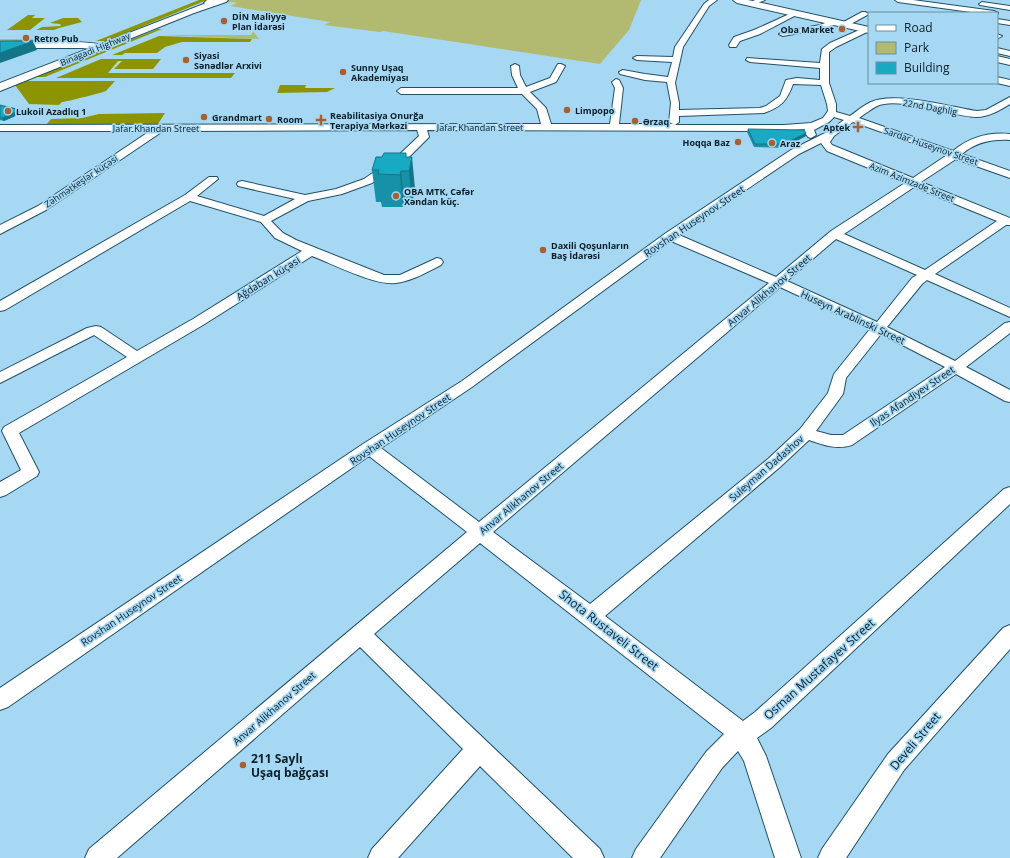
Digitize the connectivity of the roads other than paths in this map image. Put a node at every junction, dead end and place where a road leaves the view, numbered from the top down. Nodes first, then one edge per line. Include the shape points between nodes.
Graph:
1 (223, 0) edge
2 (714, 0) edge
3 (737, 0) edge
4 (762, 0) edge
5 (898, 0) edge
6 (951, 0) edge
7 (1005, 0) edge
8 (210, 1) edge
9 (1010, 1) edge
10 (752, 3) junction
11 (958, 7) edge
12 (1010, 8) edge
13 (191, 11) junction
14 (988, 12) edge
15 (998, 13) edge
16 (865, 14) dead end
17 (792, 15) junction
18 (1010, 15) edge
19 (998, 21) edge
20 (1010, 23) edge
21 (829, 24) junction
22 (844, 24) junction
23 (865, 27) edge
24 (783, 34) dead end
25 (0, 45) edge
26 (733, 45) dead end
27 (102, 46) junction
28 (998, 50) edge
29 (1010, 54) edge
30 (637, 58) dead end
31 (998, 59) edge
32 (675, 60) junction
33 (750, 60) dead end
34 (1010, 62) edge
35 (515, 66) dead end
36 (561, 66) dead end
37 (825, 66) junction
38 (50, 67) junction
39 (624, 72) dead end
40 (0, 76) edge
41 (672, 80) junction
42 (998, 80) edge
43 (616, 82) dead end
44 (824, 83) junction
45 (1010, 83) edge
46 (0, 87) edge
47 (524, 90) junction
48 (888, 91) dead end
49 (401, 92) dead end
50 (1010, 100) edge
51 (891, 101) junction
52 (832, 112) junction
53 (674, 113) junction
54 (852, 119) junction
55 (548, 127) junction
56 (614, 127) junction
57 (0, 128) edge
58 (160, 128) junction
59 (421, 128) junction
60 (676, 128) junction
61 (812, 130) junction
62 (830, 134) junction
63 (1010, 137) edge
64 (795, 152) junction
65 (955, 154) junction
66 (1010, 175) edge
67 (213, 179) dead end
68 (912, 183) junction
69 (242, 184) dead end
70 (189, 197) junction
71 (305, 198) junction
72 (266, 220) junction
73 (1008, 221) edge
74 (0, 230) edge
75 (835, 234) junction
76 (670, 236) junction
77 (311, 250) junction
78 (437, 262) dead end
79 (924, 275) junction
80 (778, 282) junction
81 (0, 307) edge
82 (1010, 314) edge
83 (1010, 326) edge
84 (880, 328) junction
85 (136, 357) junction
86 (956, 367) junction
87 (0, 378) edge
88 (1010, 397) edge
89 (806, 433) junction
90 (369, 448) junction
91 (0, 490) edge
92 (1010, 494) edge
93 (480, 532) junction
94 (590, 616) junction
95 (360, 634) junction
96 (1010, 634) edge
97 (0, 700) edge
98 (740, 736) junction
99 (479, 749) junction
100 (98, 858) edge
101 (381, 858) edge
102 (591, 858) edge
103 (645, 858) edge
104 (788, 858) edge
105 (831, 858) edge

1 - 13 main road, Binagadi Highway
2 - 32 street via 707,4 681,44
3 - 10 street
4 - 10 street
5 - 11 street
6 - 11 street
7 - 9 street
8 - 13 main road, Binagadi Highway
10 - 17 street
11 - 12 street
11 - 14 street
13 - 27 main road, Binagadi Highway
15 - 18 street
16 - 22 street
17 - 21 street
17 - 26 street via 737,39
19 - 20 street
21 - 22 street
21 - 24 street
22 - 23 street
23 - 37 street via 827,48 824,55
25 - 27 street
27 - 38 main road, Binagadi Highway
28 - 29 street
30 - 32 street
31 - 34 street
32 - 41 street
33 - 37 street
35 - 47 street via 516,75
36 - 47 street via 553,80
37 - 44 street
38 - 40 main road
38 - 46 main road, Binagadi Highway
39 - 41 street
41 - 53 street
42 - 45 street
43 - 56 street via 618,88
44 - 52 street
44 - 53 street via 789,82 784,98 761,111
47 - 49 street
47 - 55 street via 541,108
48 - 51 street via 887,95
50 - 51 street, 22nd Daghlig via 989,112 977,114
51 - 54 street, 22nd Daghlig via 874,104
52 - 54 street, Sardar Huseynov Street
52 - 61 street via 825,121
53 - 60 street
54 - 62 street, 22nd Daghlig
54 - 65 street, Sardar Huseynov Street
55 - 56 street, Jafar Khandan Street
55 - 59 street, Jafar Khandan Street
56 - 60 street, Jafar Khandan Street
57 - 58 street, Jafar Khandan Street
58 - 59 street, Jafar Khandan Street
58 - 74 street, Zəhmətkeşlər küçəsi via 42,208
59 - 71 street via 424,137 404,156 368,181 338,192
60 - 61 street, Jafar Khandan Street
61 - 62 street, Jafar Khandan Street via 821,136
61 - 64 street via 807,141
62 - 64 street, 22nd Daghlig
62 - 68 street, Azim Azimzade Street via 825,140 828,147
63 - 65 street, Anvar Alikhanov Street via 990,136 964,147
64 - 76 street, Rovshan Huseynov Street
65 - 66 street, Sardar Huseynov Street
65 - 68 street, Anvar Alikhanov Street
67 - 70 street
68 - 73 street, Azim Azimzade Street
68 - 75 street, Anvar Alikhanov Street
69 - 71 street
70 - 72 street
70 - 81 street
71 - 72 street
72 - 77 street, Ağdaban küçəsi via 269,228 276,233
73 - 79 street, Suleyman Dadashov
75 - 79 street
75 - 80 street, Anvar Alikhanov Street
76 - 80 street, Huseyn Arablinski Street
76 - 90 street, Rovshan Huseynov Street via 467,384
77 - 78 street via 391,281 399,280
77 - 85 street, Ağdaban küçəsi via 198,322
79 - 82 street
79 - 84 street, Suleyman Dadashov
80 - 84 street, Huseyn Arablinski Street
80 - 93 street, Anvar Alikhanov Street
83 - 86 street, Ilyas Afandiyev Street
84 - 86 street, Huseyn Arablinski Street
84 - 89 street, Suleyman Dadashov via 839,377 835,394
85 - 87 street via 96,330
85 - 91 street, Ağdaban küçəsi via 10,431 31,472
86 - 88 street, Huseyn Arablinski Street
86 - 89 street, Ilyas Afandiyev Street via 846,441 830,441
89 - 94 street, Suleyman Dadashov via 774,463
90 - 93 street, Shota Rustaveli Street
90 - 97 street, Rovshan Huseynov Street
92 - 98 street, Osman Mustafayev Street via 764,720
93 - 94 street, Shota Rustaveli Street
93 - 95 street, Anvar Alikhanov Street
94 - 98 street, Shota Rustaveli Street via 723,718
95 - 99 street
95 - 100 street, Anvar Alikhanov Street
96 - 105 street, Develi Street via 896,762
98 - 103 street, Osman Mustafayev Street via 714,760
98 - 104 street, Shota Rustaveli Street via 754,756
99 - 101 street
99 - 102 street

